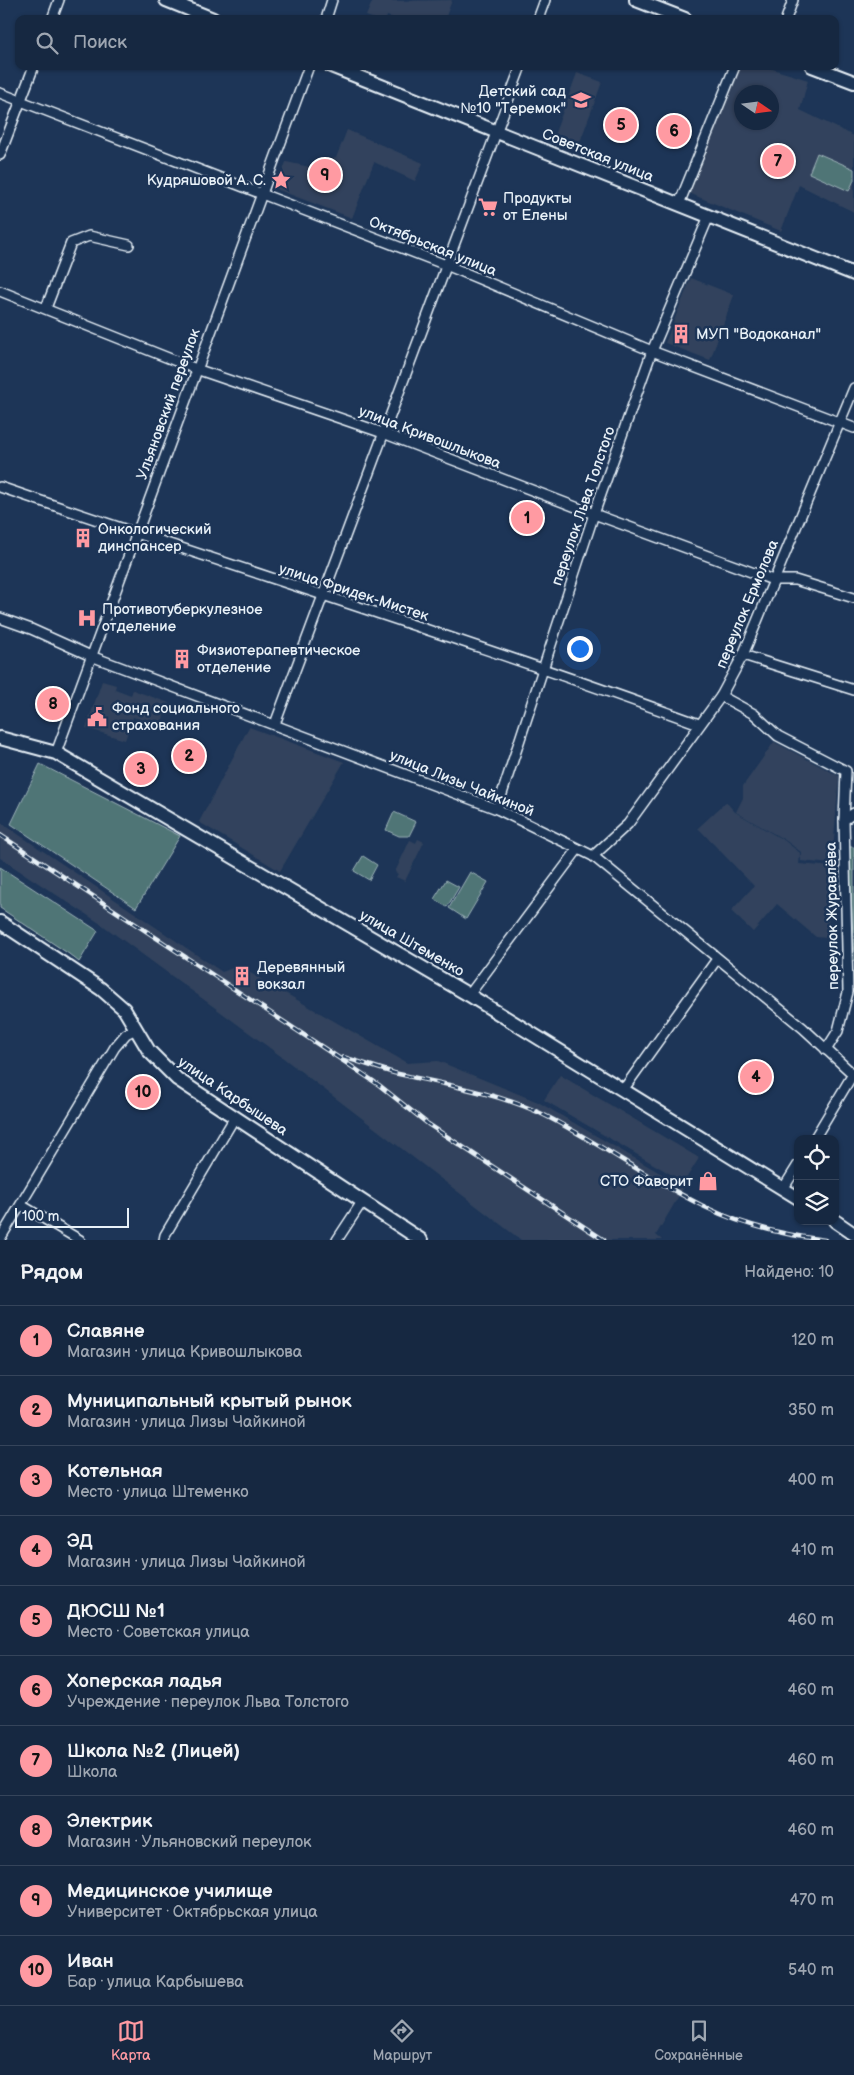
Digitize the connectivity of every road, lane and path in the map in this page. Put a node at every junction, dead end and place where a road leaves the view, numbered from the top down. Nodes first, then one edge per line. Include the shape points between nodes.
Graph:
1 (60, 0) edge
2 (166, 0) edge
3 (332, 0) edge
4 (545, 0) edge
5 (636, 0) edge
6 (793, 0) edge
7 (54, 15) edge
8 (203, 15) edge
9 (327, 15) edge
10 (539, 15) edge
11 (675, 15) edge
12 (787, 15) edge
13 (32, 70) edge
14 (308, 70) edge
15 (341, 70) edge
16 (520, 70) edge
17 (733, 70) edge
18 (822, 70) edge
19 (854, 82) edge
20 (0, 93) edge
21 (20, 100) junction
22 (498, 132) junction
23 (0, 155) edge
24 (261, 194) junction
25 (679, 204) junction
26 (709, 216) junction
27 (129, 245) dead end
28 (446, 266) junction
29 (854, 274) edge
30 (0, 291) edge
31 (46, 308) junction
32 (652, 351) junction
33 (196, 370) junction
34 (854, 388) edge
35 (840, 423) junction
36 (854, 428) edge
37 (383, 432) junction
38 (0, 487) edge
39 (594, 514) junction
40 (135, 533) junction
41 (773, 580) junction
42 (322, 596) junction
43 (854, 598) edge
44 (0, 618) edge
45 (743, 655) junction
46 (91, 656) junction
47 (543, 668) junction
48 (854, 690) edge
49 (720, 696) junction
50 (275, 724) junction
51 (699, 724) junction
52 (0, 738) edge
53 (56, 753) junction
54 (497, 809) junction
55 (854, 813) edge
56 (844, 820) junction
57 (578, 849) junction
58 (593, 856) junction
59 (0, 922) edge
60 (717, 959) junction
61 (470, 995) junction
62 (136, 1029) junction
63 (826, 1050) junction
64 (854, 1075) edge
65 (623, 1090) junction
66 (235, 1117) junction
67 (816, 1135) edge
68 (794, 1171) edge
69 (783, 1188) junction
70 (794, 1195) edge
71 (362, 1202) junction
72 (20, 1205) junction
73 (839, 1224) edge
74 (854, 1234) edge
75 (0, 1238) edge
76 (163, 1238) edge
77 (80, 1240) edge
78 (337, 1240) edge
79 (421, 1240) edge

1 - 7 street
2 - 8 main road
3 - 9 street
4 - 10 street
5 - 11 main road
6 - 12 street
13 - 21 street
14 - 24 street, Ульяновский переулок
15 - 22 main road, Советская улица
16 - 22 street
17 - 25 street
18 - 19 main road
20 - 21 street, Октябрьская улица
21 - 23 street
21 - 24 street, Октябрьская улица
22 - 25 main road, Советская улица
22 - 28 street
24 - 28 street, Октябрьская улица
24 - 33 street, Ульяновский переулок
25 - 26 main road, Советская улица
26 - 29 main road, Советская улица
26 - 32 street, переулок Льва Толстого
27 - 31 street via 89,236 72,243
28 - 32 street, Октябрьская улица
28 - 37 street
30 - 31 street, улица Кривошлыкова
31 - 33 street, улица Кривошлыкова
32 - 35 street, Октябрьская улица
32 - 39 street, переулок Льва Толстого
33 - 37 street, улица Кривошлыкова
33 - 40 street, Ульяновский переулок
34 - 35 street, переулок Ермолова
35 - 36 street, Октябрьская улица
35 - 41 street, переулок Ермолова
37 - 39 street, улица Кривошлыкова
37 - 42 street
38 - 40 street, улица Фридек-Мистек
39 - 41 street, улица Кривошлыкова
39 - 47 street, переулок Льва Толстого
40 - 42 street, улица Фридек-Мистек
40 - 46 street, Ульяновский переулок
41 - 43 street, улица Кривошлыкова via 795,580
41 - 45 street, переулок Ермолова
42 - 47 street, улица Фридек-Мистек
42 - 50 street
44 - 46 street, улица Лизы Чайкиной
45 - 48 street
45 - 49 street, переулок Ермолова
46 - 50 street, улица Лизы Чайкиной
46 - 53 street, Ульяновский переулок
47 - 51 street, улица Фридек-Мистек
47 - 54 street, переулок Льва Толстого
49 - 51 street, переулок Ермолова
49 - 56 street via 754,714 778,736 846,771
50 - 54 street, улица Лизы Чайкиной
51 - 58 street, переулок Ермолова via 628,824
52 - 53 main road, улица Штеменко
53 - 61 main road, улица Штеменко
54 - 57 street, улица Лизы Чайкиной
55 - 56 street, переулок Журавлёва
56 - 63 street, переулок Журавлёва via 848,992 838,1031
57 - 58 street, улица Лизы Чайкиной
57 - 61 street
58 - 60 street, улица Лизы Чайкиной
59 - 62 main road, улица Карбышева via 101,989 124,1008
60 - 63 street, улица Лизы Чайкиной
60 - 65 street
61 - 65 main road, улица Штеменко
62 - 66 main road, улица Карбышева via 165,1069
62 - 72 street via 126,1034 115,1047
63 - 64 street, улица Лизы Чайкиной
64 - 67 street
65 - 69 main road, улица Штеменко
66 - 71 main road, улица Карбышева
66 - 76 street
68 - 69 street
69 - 70 main road, улица Штеменко
71 - 78 street
71 - 79 main road, улица Карбышева
72 - 75 street
72 - 77 street
73 - 74 main road

